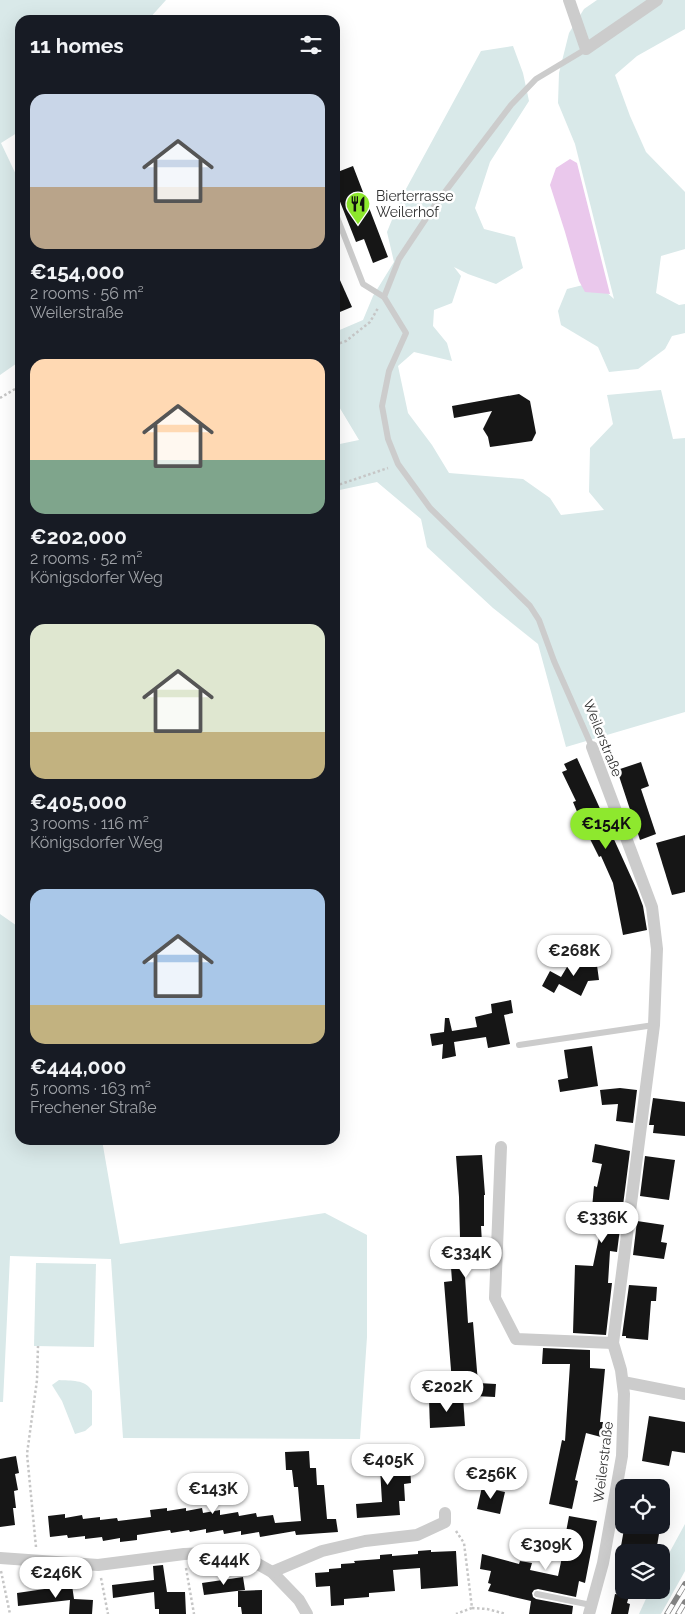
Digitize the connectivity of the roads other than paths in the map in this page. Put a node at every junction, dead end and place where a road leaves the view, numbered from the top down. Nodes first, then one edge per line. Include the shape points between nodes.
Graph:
1 (569, 0) edge
2 (657, 0) edge
3 (586, 49) junction
4 (340, 225) edge
5 (384, 297) junction
6 (592, 747) joint
7 (654, 1024) junction
8 (519, 1045) dead end
9 (501, 1147) dead end
10 (613, 1342) junction
11 (623, 1382) junction
12 (685, 1394) edge
13 (445, 1518) road end
14 (0, 1558) edge
15 (272, 1572) junction
16 (537, 1594) dead end
17 (590, 1610) edge
18 (307, 1614) edge

1 - 3 street
2 - 3 street
3 - 5 lane via 536,79 511,105 435,205 399,259
4 - 5 lane via 363,284
5 - 6 lane, Weilerstraße via 406,333 389,371 382,406 388,439 398,464 430,508 530,606 539,620
6 - 7 street, Weilerstraße via 652,907 657,949
7 - 8 lane
7 - 10 street, Weilerstraße
9 - 10 street via 495,1298 516,1339
10 - 11 street, Weilerstraße
11 - 12 street
11 - 17 street, Weilerstraße via 622,1456 603,1563
13 - 15 street via 417,1535 365,1541 322,1551
14 - 15 street via 98,1565 227,1552 249,1558
15 - 18 street via 299,1600
16 - 17 lane

